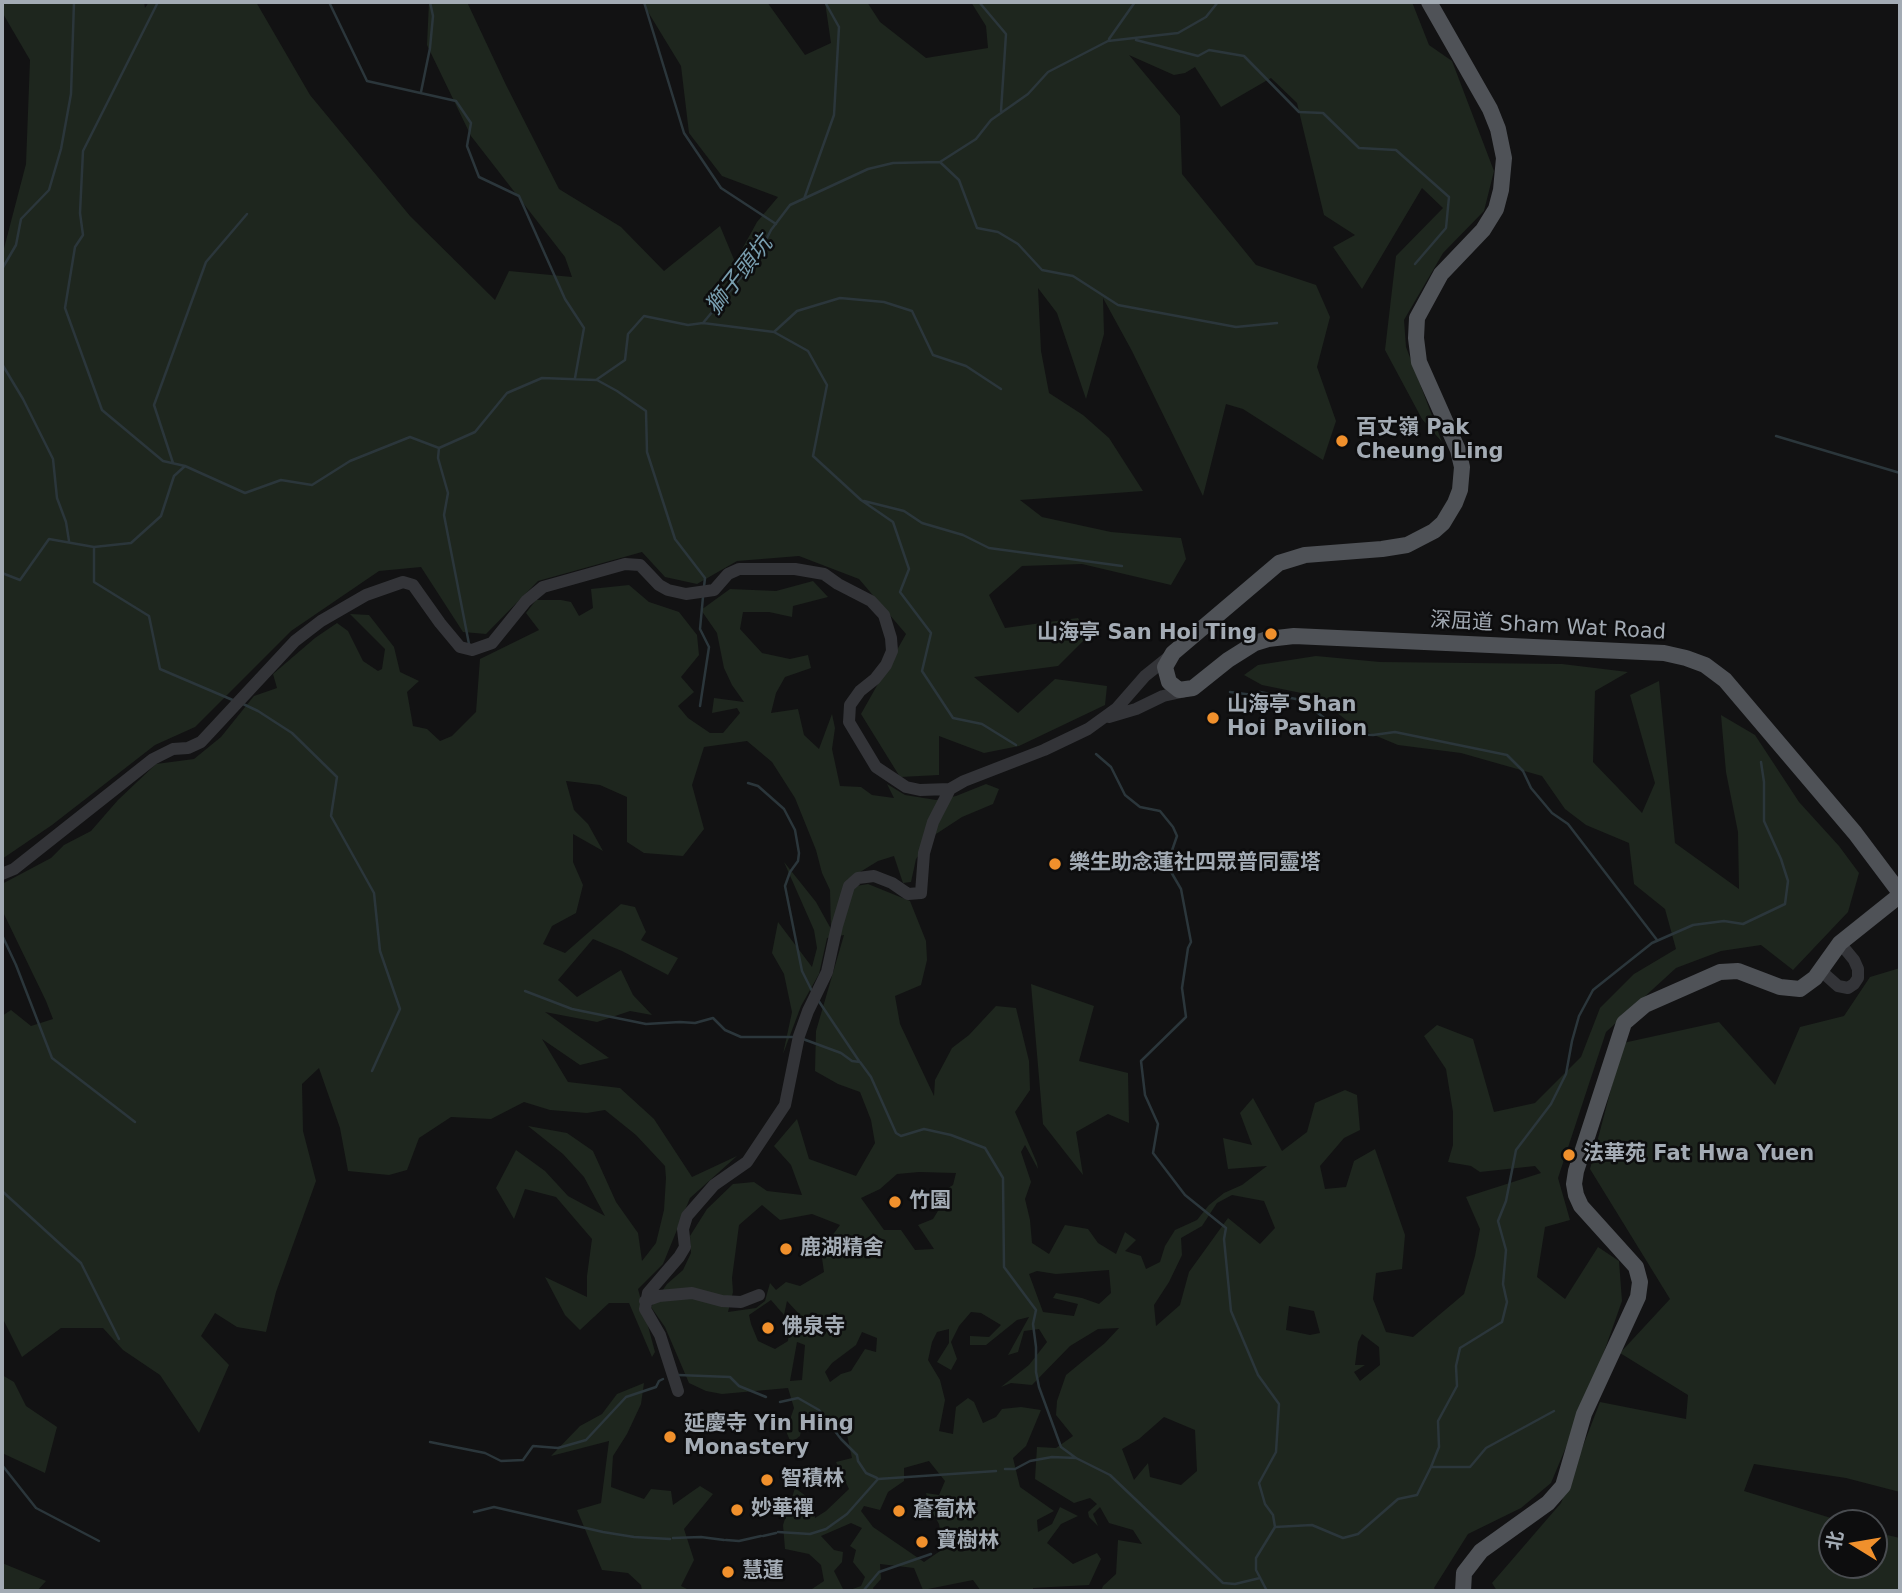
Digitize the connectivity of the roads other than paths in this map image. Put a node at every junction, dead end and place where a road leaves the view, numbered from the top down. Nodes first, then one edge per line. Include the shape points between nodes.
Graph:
1 (1429, 2) edge
2 (1173, 653) junction
3 (1185, 691) junction
4 (1105, 718) junction
5 (950, 789) junction
6 (2, 874) edge
7 (1900, 894) edge
8 (1840, 943) junction
9 (1820, 970) junction
10 (760, 1295) dead end
11 (645, 1301) junction
12 (678, 1391) dead end
13 (1463, 1591) edge

1 - 2 main road via 1490,109 1504,158 1496,209 1483,230 1441,274 1417,318 1419,362 1462,467 1455,503 1434,531 1407,545 1305,555 1279,563
2 - 3 main road via 1165,674 1173,688
2 - 4 street, 深屈道 Sham Wat Road
3 - 4 street, 深屈道 Sham Wat Road
3 - 7 main road, 深屈道 Sham Wat Road via 1255,643 1294,636 1664,653 1686,658 1725,680 1855,833
4 - 5 street, 深屈道 Sham Wat Road via 1044,750
5 - 6 street, 深屈道 Sham Wat Road via 920,790 890,778 876,767 856,734 849,722 850,705 886,665 891,638 877,606 824,574 740,569 727,574 714,590 686,594 668,590 640,565 630,563 543,587 492,643 472,650 460,647 413,585 403,582 366,595 321,621 295,641 201,742 153,759
5 - 11 street via 933,822 921,893 908,894 874,876 858,878 849,886 827,972 799,1036 785,1105 747,1163 714,1185 687,1216 685,1247
7 - 8 main road
8 - 9 main road
8 - 9 street via 1858,969 1854,984 1838,986
9 - 13 main road via 1800,989 1780,987 1738,971 1715,973 1645,1005 1624,1023 1574,1184 1581,1206 1636,1267 1638,1297 1584,1414 1563,1486 1548,1503 1481,1551 1464,1573
10 - 11 street via 741,1302 692,1293
11 - 12 street

